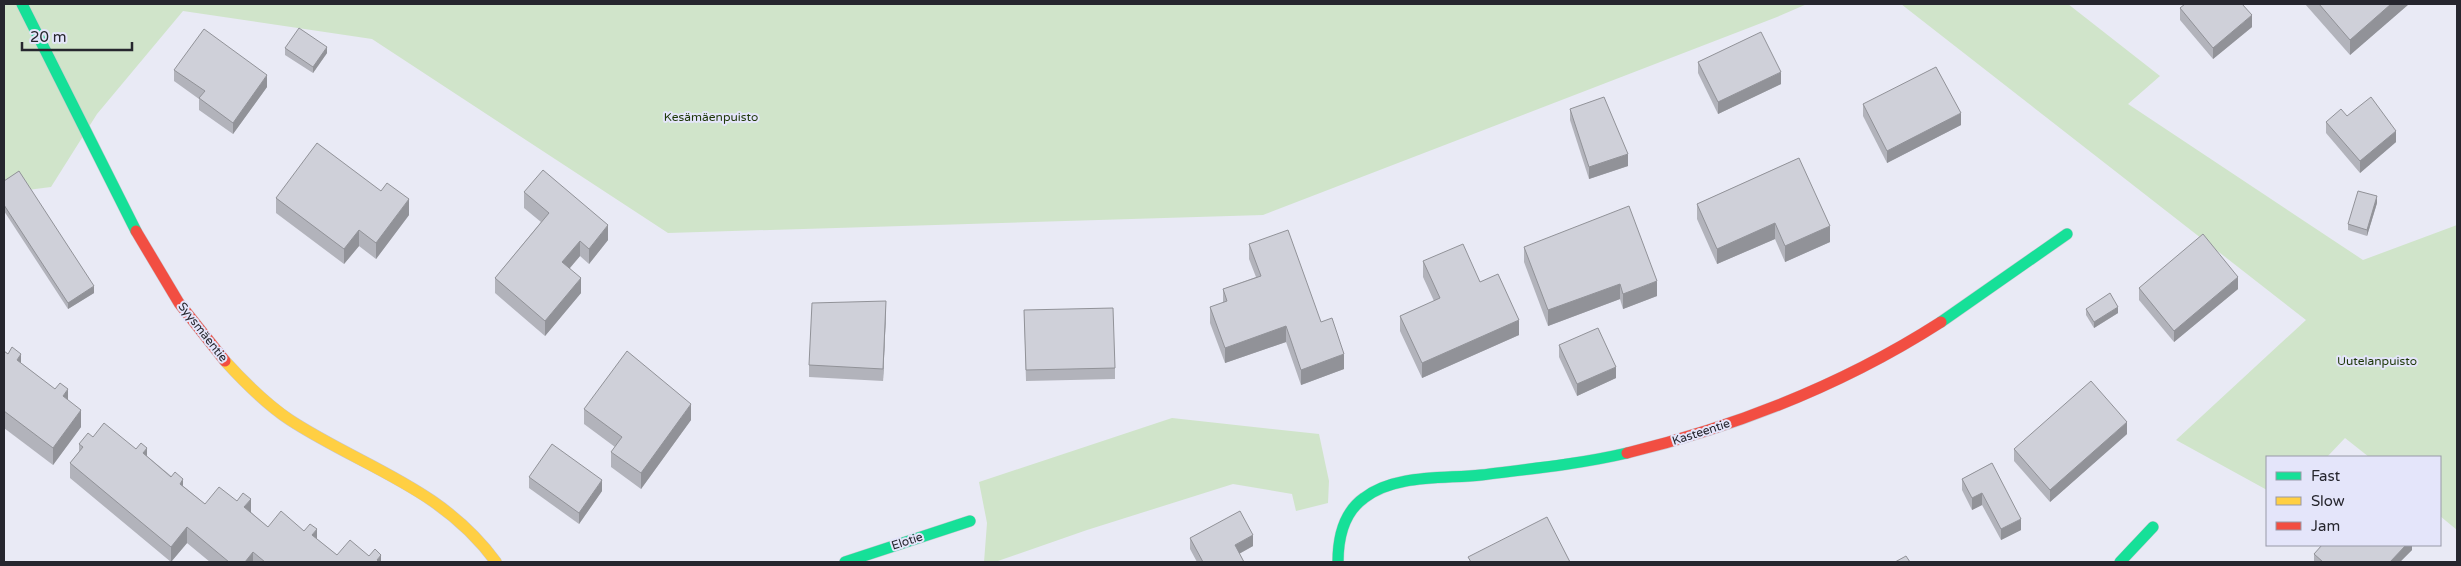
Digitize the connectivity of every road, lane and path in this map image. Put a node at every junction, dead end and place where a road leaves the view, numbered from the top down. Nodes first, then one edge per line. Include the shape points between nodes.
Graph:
1 (22, 4) edge
2 (2067, 234) dead end
3 (970, 521) dead end
4 (2153, 527) dead end
5 (496, 562) edge
6 (845, 562) edge
7 (1338, 562) edge
8 (2120, 562) edge

1 - 5 street, Syysmäentie via 155,265 194,324 264,399 297,424 416,489 470,530
2 - 7 street, Kasteentie via 1977,299 1886,353 1743,419 1679,441 1617,455 1556,466 1401,483 1373,491 1353,506 1342,525
3 - 6 street, Elotie
4 - 8 street

